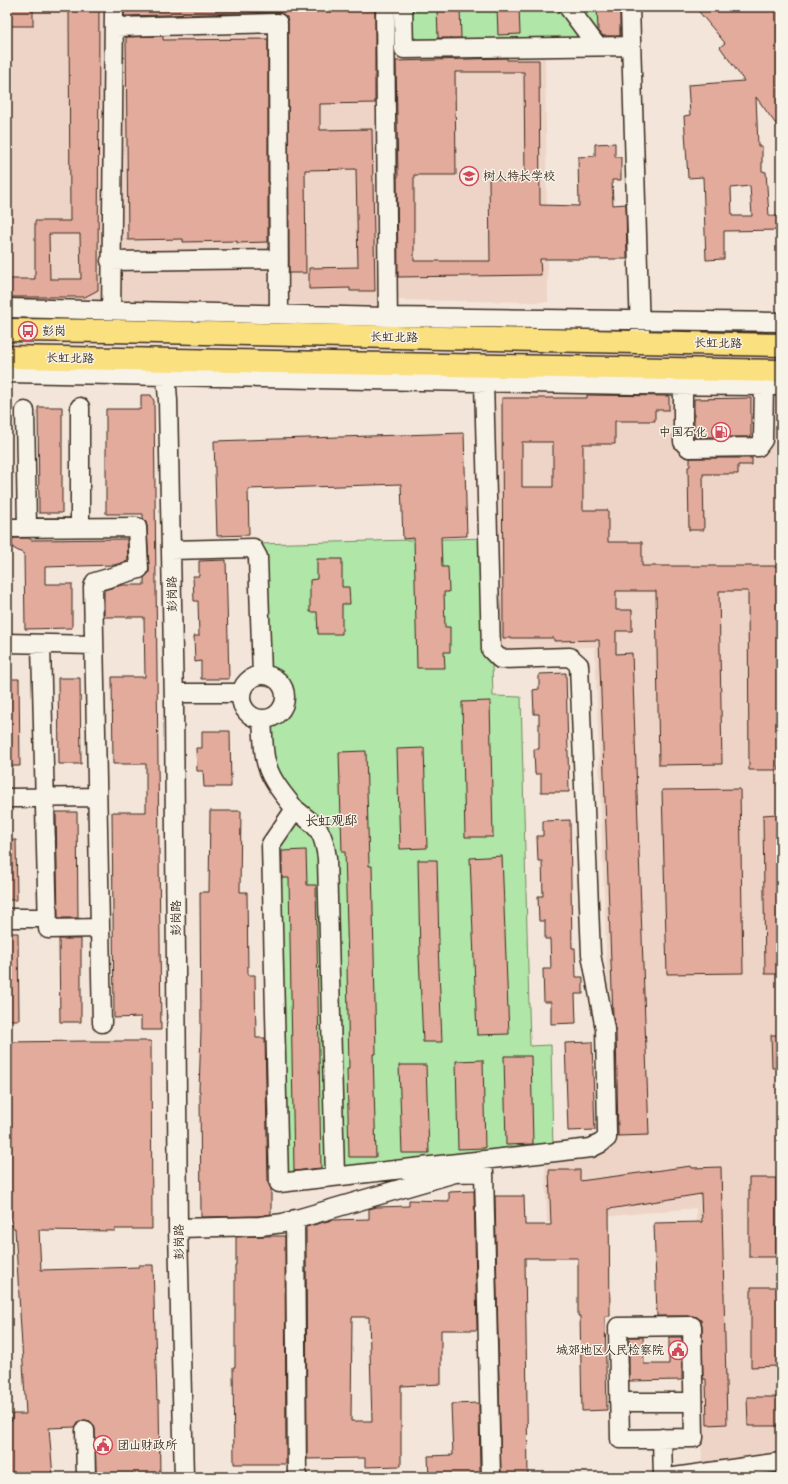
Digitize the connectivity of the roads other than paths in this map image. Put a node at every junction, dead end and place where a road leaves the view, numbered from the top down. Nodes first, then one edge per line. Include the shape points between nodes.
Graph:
1 (114, 7) edge
2 (385, 7) edge
3 (403, 7) edge
4 (568, 7) edge
5 (630, 7) edge
6 (115, 27) junction
7 (597, 46) junction
8 (631, 46) junction
9 (278, 259) junction
10 (110, 261) junction
11 (7, 308) edge
12 (111, 321) junction
13 (781, 322) edge
14 (279, 325) junction
15 (388, 327) junction
16 (7, 330) edge
17 (640, 332) junction
18 (781, 345) edge
19 (7, 357) edge
20 (166, 368) junction
21 (781, 371) edge
22 (7, 374) edge
23 (484, 382) junction
24 (682, 385) junction
25 (772, 385) edge
26 (80, 407) dead end
27 (25, 412) dead end
28 (26, 527) junction
29 (80, 527) junction
30 (7, 528) edge
31 (171, 550) junction
32 (7, 643) edge
33 (41, 644) junction
34 (94, 644) junction
35 (262, 675) junction
36 (174, 697) junction
37 (242, 697) junction
38 (262, 719) junction
39 (45, 797) junction
40 (97, 797) junction
41 (7, 798) edge
42 (294, 809) junction
43 (7, 918) edge
44 (47, 918) junction
45 (100, 928) junction
46 (102, 1023) dead end
47 (335, 1176) junction
48 (295, 1219) junction
49 (178, 1228) junction
50 (619, 1402) junction
51 (693, 1402) junction
52 (85, 1430) dead end
53 (662, 1438) junction
54 (781, 1462) edge
55 (86, 1477) edge
56 (184, 1477) edge
57 (297, 1477) edge
58 (491, 1477) edge
59 (663, 1477) edge
60 (674, 1477) edge

1 - 6 street
2 - 15 street
3 - 7 street via 404,48
4 - 7 street
5 - 8 street
6 - 9 street via 278,23
6 - 10 street
7 - 8 street
8 - 17 street
9 - 10 street
9 - 14 street
10 - 12 street
11 - 12 street
12 - 14 highway, 长虹北路
12 - 16 highway, 长虹北路
13 - 17 street
14 - 15 highway, 长虹北路
15 - 17 highway, 长虹北路
17 - 18 highway, 长虹北路
19 - 20 highway, 长虹北路
20 - 21 highway, 长虹北路
20 - 22 street
20 - 23 street
20 - 31 street, 彭岗路
23 - 24 street
23 - 47 street via 491,650 500,659 570,657 579,665 591,954 605,1029 607,1138 591,1148
24 - 25 street
24 - 25 street via 683,442 689,448 758,447 763,440
26 - 29 street
27 - 28 street
28 - 29 street
28 - 30 street
29 - 34 street via 137,526 138,569 95,582 93,587
31 - 35 street via 253,548 258,557
31 - 36 street, 彭岗路
32 - 33 street
33 - 34 street
33 - 39 street
34 - 40 street
35 - 37 street via 248,680
35 - 38 street via 276,678 281,683 286,697 276,715
36 - 37 street
36 - 49 street, 彭岗路
37 - 38 street via 244,708 249,714
38 - 42 street via 265,758 269,771
39 - 40 street
39 - 41 street
39 - 44 street
40 - 45 street
42 - 47 street via 317,827 324,840 327,858
42 - 47 street via 271,844 278,1183
43 - 44 street
44 - 45 street via 48,929
45 - 46 street
48 - 49 street via 260,1226
48 - 57 street
48 - 58 street via 455,1172 484,1172
49 - 56 street, 彭岗路
50 - 51 street
50 - 51 street via 618,1326 692,1326
50 - 53 street via 620,1439
51 - 53 street via 694,1438
52 - 55 street
53 - 59 street
54 - 60 street

